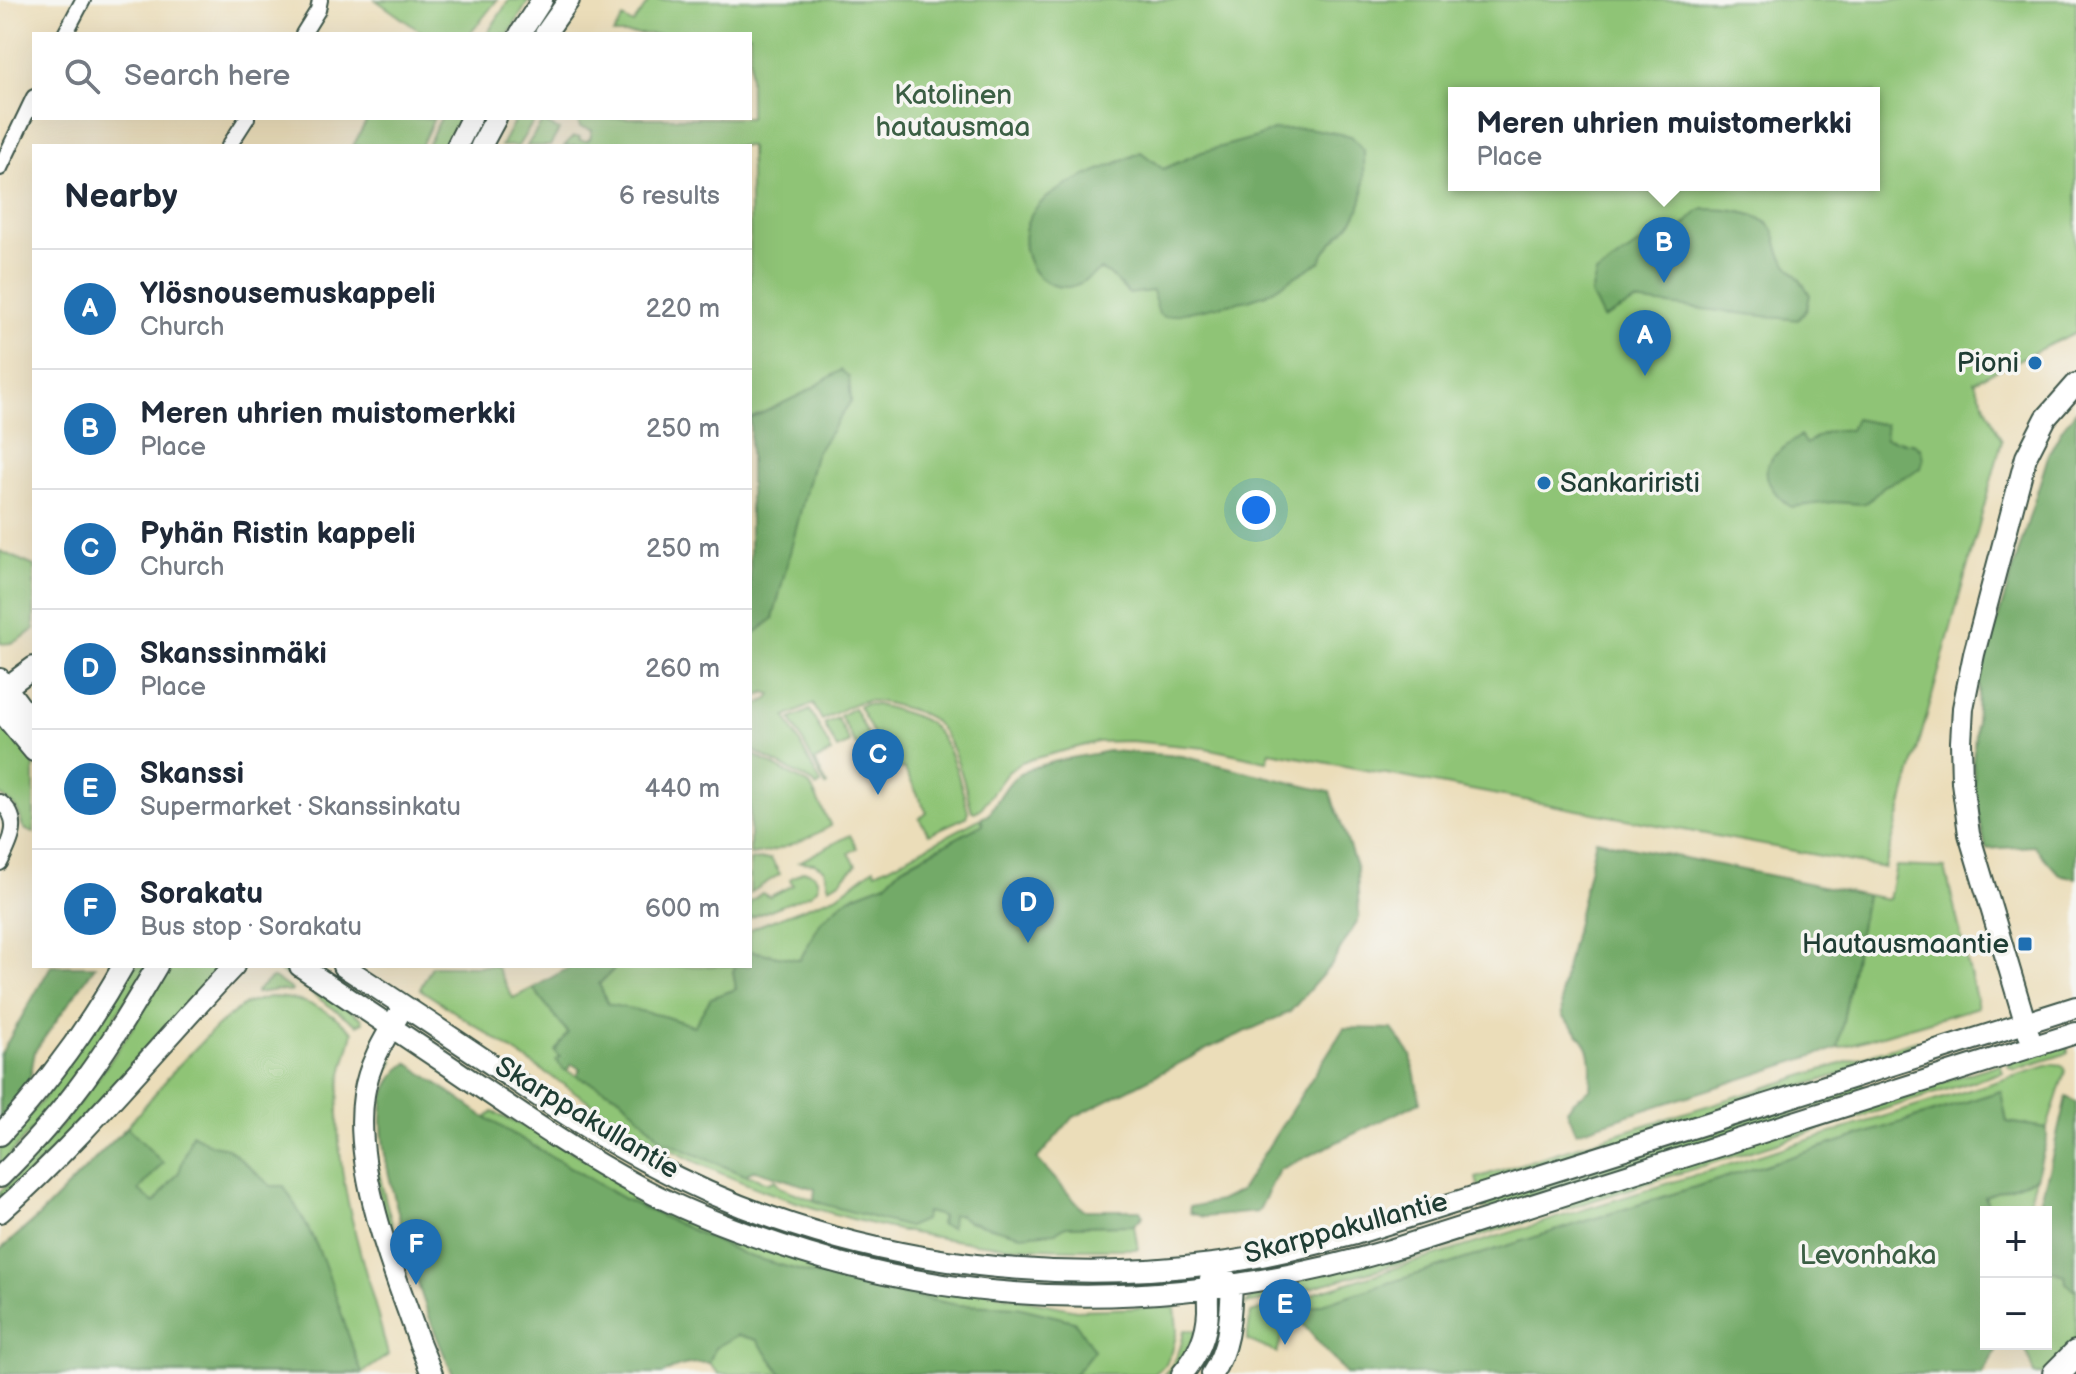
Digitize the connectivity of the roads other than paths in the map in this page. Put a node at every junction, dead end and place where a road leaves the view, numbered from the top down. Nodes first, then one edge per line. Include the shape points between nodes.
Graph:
1 (83, 0) edge
2 (320, 0) edge
3 (542, 0) edge
4 (569, 0) edge
5 (66, 32) edge
6 (304, 32) edge
7 (521, 32) edge
8 (546, 32) edge
9 (32, 101) edge
10 (246, 120) edge
11 (470, 120) edge
12 (495, 120) edge
13 (230, 144) edge
14 (458, 144) edge
15 (482, 144) edge
16 (0, 168) edge
17 (2076, 384) edge
18 (32, 668) edge
19 (2, 686) edge
20 (0, 710) edge
21 (32, 723) edge
22 (32, 749) edge
23 (0, 802) edge
24 (0, 863) edge
25 (122, 968) edge
26 (156, 968) edge
27 (232, 968) edge
28 (303, 968) edge
29 (346, 968) edge
30 (404, 1005) junction
31 (2076, 1007) edge
32 (2025, 1023) junction
33 (391, 1028) junction
34 (2076, 1033) edge
35 (2033, 1047) junction
36 (0, 1135) edge
37 (0, 1177) edge
38 (0, 1212) edge
39 (1214, 1264) junction
40 (1232, 1286) junction
41 (1208, 1289) junction
42 (2076, 1354) edge
43 (432, 1374) edge
44 (1182, 1374) edge
45 (1212, 1374) edge
46 (2056, 1374) edge

1 - 5 street
2 - 6 street
3 - 7 main road
4 - 8 main road
9 - 16 street
10 - 13 street
11 - 14 main road
12 - 15 main road
17 - 32 main road via 2046,418 2026,457 1963,708 1962,782 1969,834
18 - 19 main road
19 - 21 main road
20 - 22 main road
23 - 24 street via 14,828
25 - 36 main road via 78,1038
26 - 37 main road via 75,1093
27 - 38 main road via 76,1139
28 - 33 main road, Skarppakullantie
29 - 30 main road, Skarppakullantie
30 - 33 main road
30 - 39 main road, Skarppakullantie via 573,1119 649,1163 726,1200 808,1228 923,1257 1010,1268 1079,1272
31 - 32 main road, Skarppakullantie
32 - 35 main road
32 - 39 main road, Skarppakullantie via 1355,1234
33 - 41 main road, Skarppakullantie via 642,1188 802,1253 919,1283 1010,1294 1085,1297
33 - 43 main road via 364,1092 365,1155 384,1240
34 - 35 main road, Skarppakullantie
35 - 40 main road, Skarppakullantie via 1370,1256
39 - 40 main road
39 - 41 main road
40 - 41 main road, Skarppakullantie
40 - 45 main road via 1227,1342
41 - 44 main road via 1205,1333
42 - 46 highway

